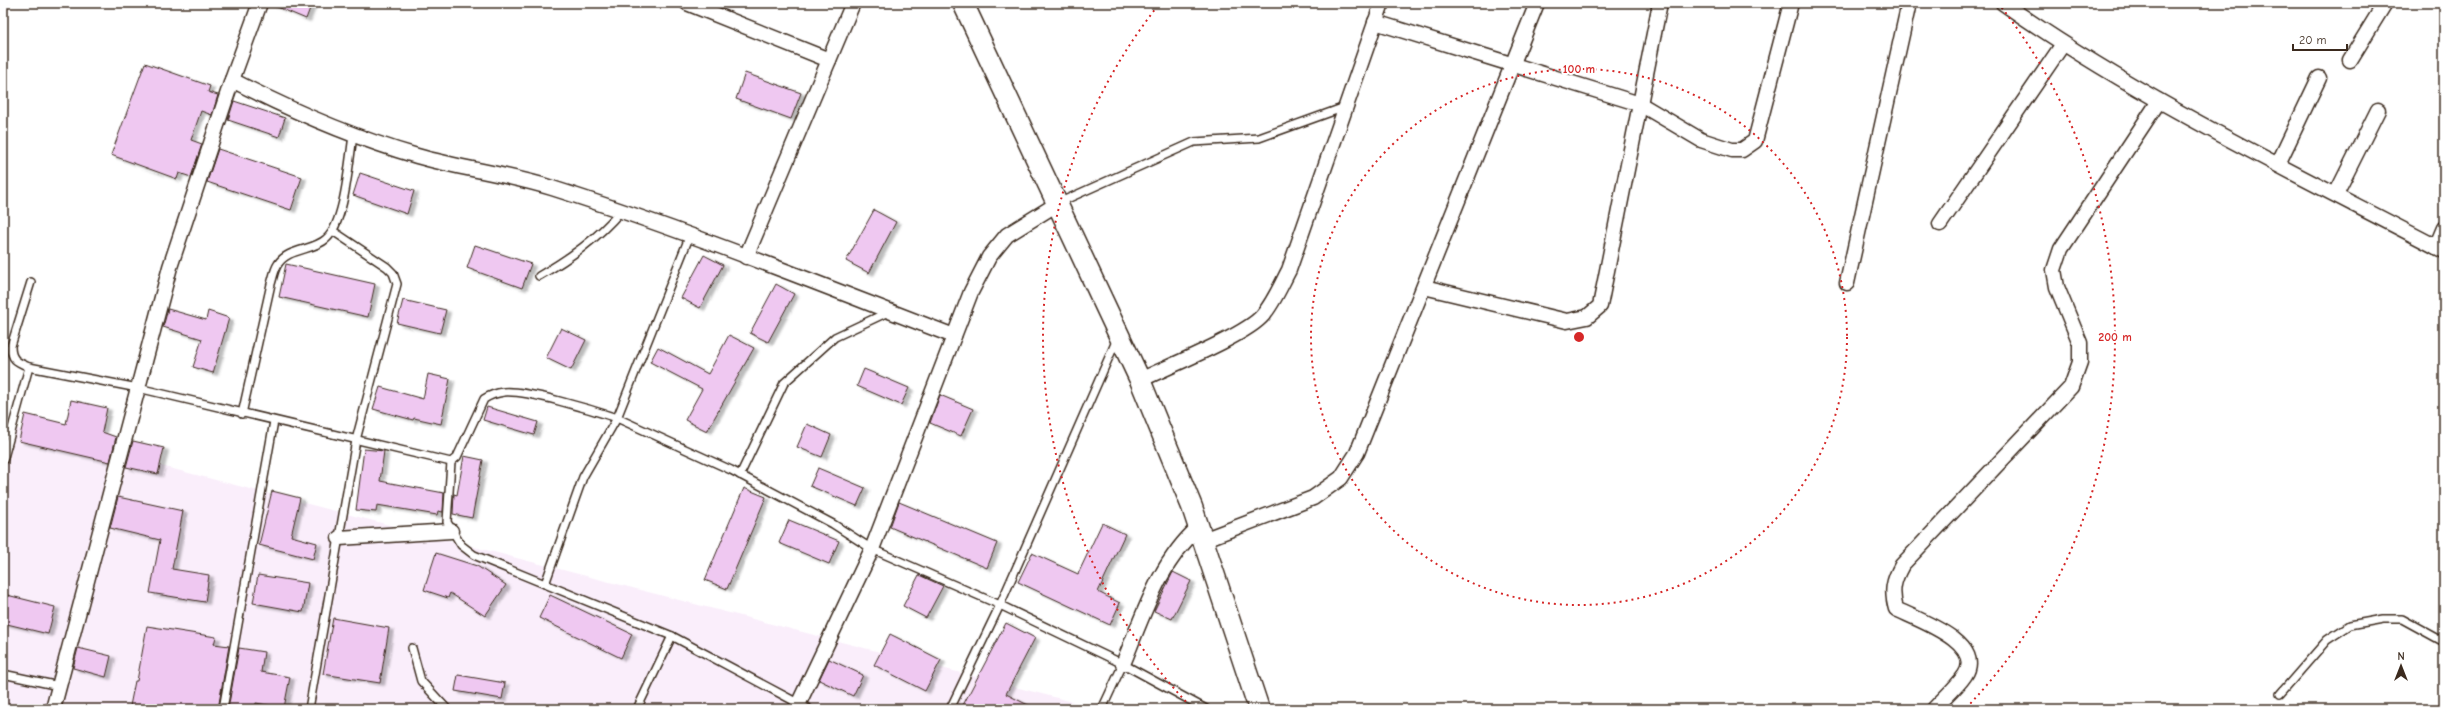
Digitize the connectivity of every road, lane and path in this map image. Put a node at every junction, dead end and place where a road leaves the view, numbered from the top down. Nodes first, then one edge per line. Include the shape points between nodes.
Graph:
1 (260, 3) edge
2 (687, 3) edge
3 (853, 3) edge
4 (963, 3) edge
5 (1382, 3) edge
6 (1537, 3) edge
7 (1660, 3) edge
8 (1791, 3) edge
9 (1909, 3) edge
10 (2003, 3) edge
11 (2384, 3) edge
12 (1375, 22) junction
13 (2063, 44) junction
14 (829, 60) junction
15 (2350, 60) dead end
16 (1513, 64) junction
17 (2319, 78) dead end
18 (232, 80) junction
19 (2159, 102) junction
20 (1640, 104) junction
21 (1345, 107) junction
22 (2378, 110) dead end
23 (353, 136) junction
24 (2278, 164) junction
25 (2336, 194) junction
26 (1057, 204) junction
27 (621, 211) junction
28 (1940, 224) dead end
29 (2444, 228) edge
30 (333, 231) junction
31 (690, 235) junction
32 (2440, 249) edge
33 (746, 257) junction
34 (539, 276) dead end
35 (31, 282) dead end
36 (1847, 283) dead end
37 (1424, 287) junction
38 (889, 311) junction
39 (1119, 335) junction
40 (954, 336) junction
41 (29, 367) junction
42 (1140, 380) junction
43 (138, 388) junction
44 (242, 414) junction
45 (616, 418) junction
46 (274, 421) junction
47 (356, 440) junction
48 (3, 461) edge
49 (451, 462) junction
50 (740, 475) junction
51 (452, 531) junction
52 (1201, 534) junction
53 (339, 538) junction
54 (872, 549) junction
55 (545, 584) junction
56 (1000, 605) junction
57 (672, 636) junction
58 (2444, 642) edge
59 (412, 648) dead end
60 (1123, 664) junction
61 (3, 674) edge
62 (59, 686) junction
63 (2280, 694) dead end
64 (801, 707) edge
65 (53, 709) edge
66 (222, 709) edge
67 (309, 709) edge
68 (447, 709) edge
69 (638, 709) edge
70 (950, 709) edge
71 (1102, 709) edge
72 (1206, 709) edge
73 (1259, 709) edge
74 (1934, 709) edge

1 - 18 street
2 - 14 street
3 - 14 street
4 - 26 street
5 - 12 street
6 - 16 street
7 - 20 street
8 - 20 street via 1755,141 1742,150 1732,150 1701,140
9 - 36 street
10 - 13 street
11 - 15 street
12 - 16 street
12 - 21 street
13 - 19 street
13 - 28 street
14 - 33 street
16 - 20 street
16 - 37 street
17 - 24 street
18 - 23 street via 285,107
18 - 43 street via 170,267
19 - 24 street
19 - 74 street via 2061,249 2054,270 2057,287 2080,343 2080,362 2071,387 1902,565 1893,580 1892,596 1896,609 1947,634 1964,648 1969,658 1966,674
20 - 37 street via 1600,306 1588,317 1567,321
21 - 26 lane via 1259,138 1194,142
21 - 42 street via 1288,270 1262,317 1239,332
22 - 25 street
23 - 27 street via 419,156 550,188
23 - 30 lane via 339,215
24 - 25 street
25 - 32 street
26 - 39 street
26 - 40 street via 1007,235 989,257 971,292
27 - 31 street
27 - 34 lane via 602,232 575,255
29 - 32 street
30 - 44 lane via 326,240 287,256 278,264 270,284
30 - 47 lane via 386,267 393,273 397,284
31 - 33 street
31 - 45 lane
33 - 38 street
35 - 41 lane via 11,346 14,360
37 - 52 street via 1357,453 1341,478 1313,498
38 - 40 street
38 - 50 lane via 834,337 784,383
39 - 42 street
39 - 56 lane
40 - 54 street
41 - 43 lane
41 - 48 lane
42 - 52 street
43 - 44 lane
43 - 62 street
44 - 46 lane
45 - 49 lane via 520,393 490,394 484,399 457,456
45 - 50 lane
45 - 55 lane via 583,477
46 - 47 lane
46 - 66 lane
47 - 49 lane
47 - 53 lane
49 - 51 lane via 447,522
50 - 54 lane via 833,524
51 - 53 street
51 - 55 lane via 461,545 474,555
52 - 60 street via 1182,542 1170,559
52 - 73 street
53 - 67 lane
54 - 56 lane
54 - 64 street
55 - 57 lane
56 - 60 lane
56 - 70 lane
57 - 64 lane
57 - 69 lane
58 - 63 lane via 2402,619 2383,619 2350,625 2327,640
59 - 68 lane via 421,681
60 - 71 lane
60 - 72 lane
61 - 62 lane
62 - 65 street

